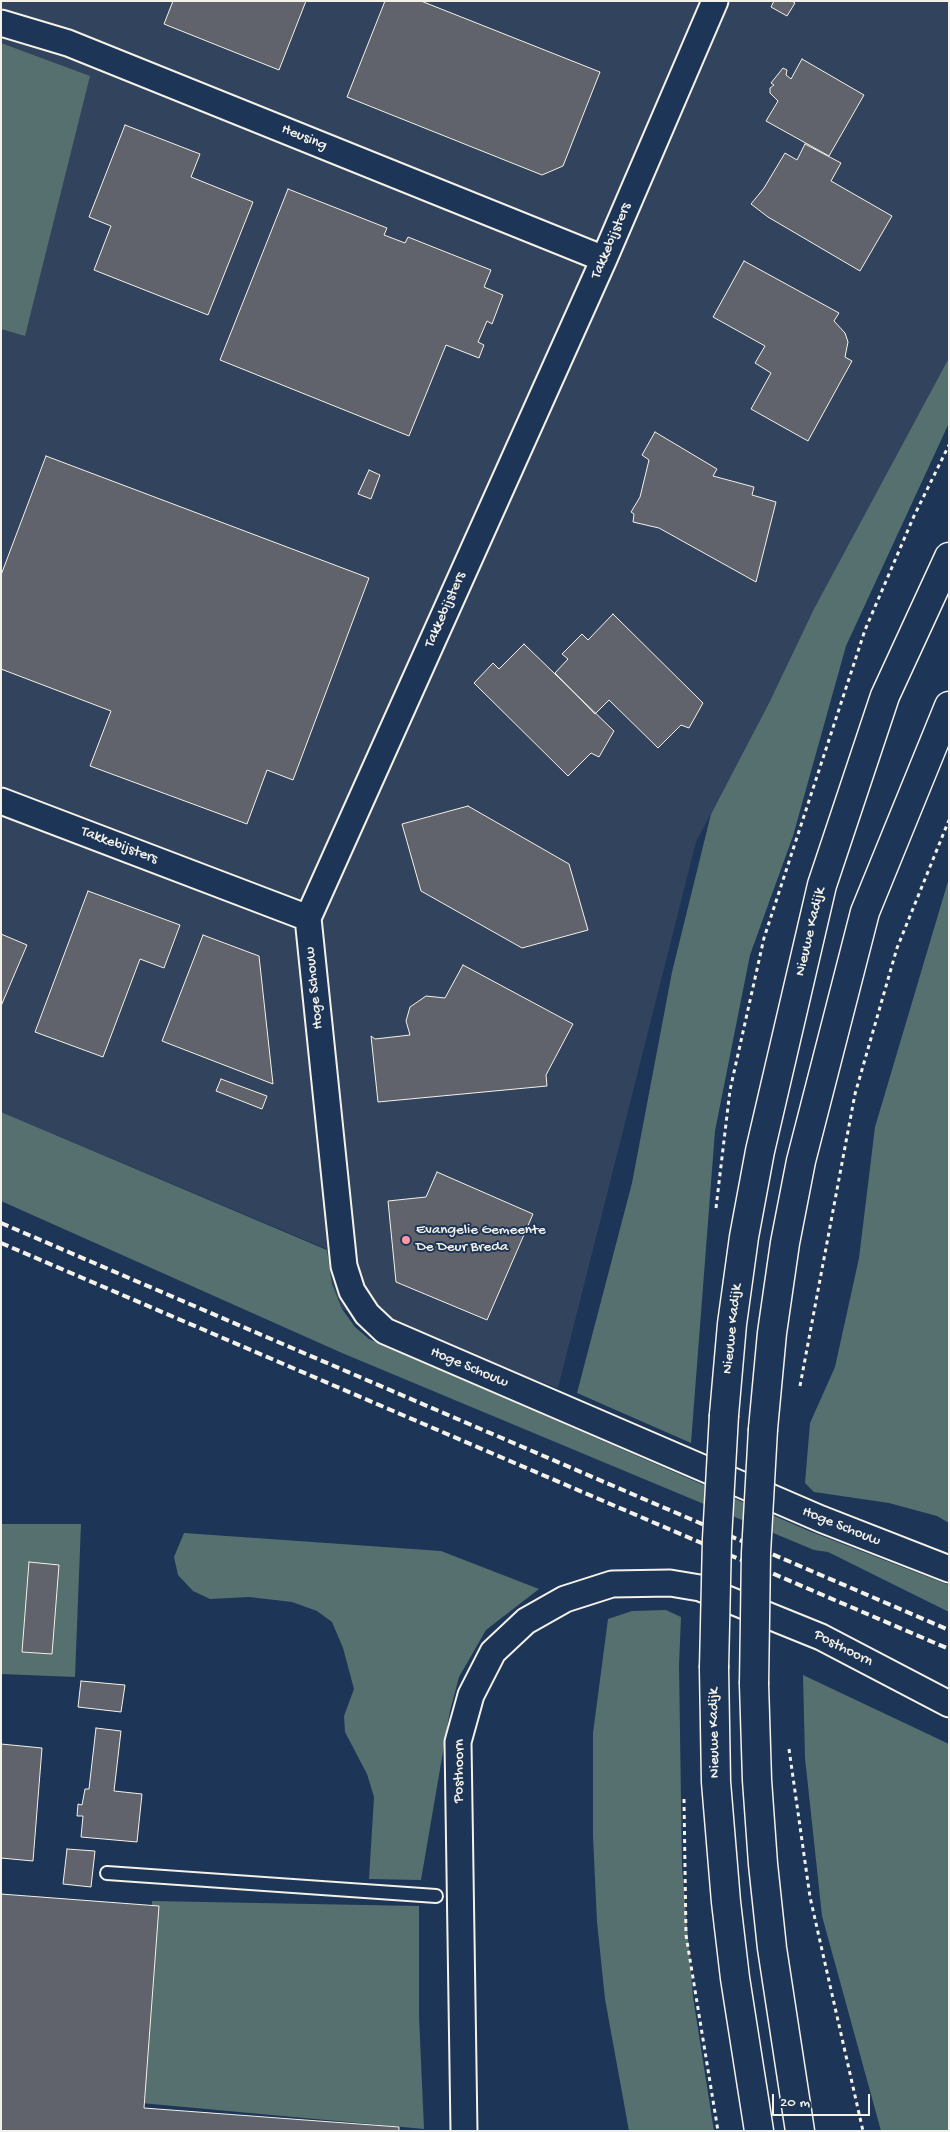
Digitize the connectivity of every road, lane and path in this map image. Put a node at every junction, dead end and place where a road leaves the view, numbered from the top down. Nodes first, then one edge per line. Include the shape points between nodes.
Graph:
1 (715, 1) edge
2 (1, 23) edge
3 (604, 259) junction
4 (949, 556) edge
5 (949, 706) edge
6 (1, 801) edge
7 (949, 820) edge
8 (308, 918) junction
9 (799, 1389) dead end
10 (949, 1569) edge
11 (949, 1704) edge
12 (788, 1743) dead end
13 (684, 1791) dead end
14 (106, 1873) dead end
15 (436, 1896) dead end
16 (464, 2131) edge
17 (718, 2131) edge
18 (759, 2131) edge
19 (800, 2131) edge
20 (863, 2131) edge

1 - 3 street, Takkebijsters
2 - 3 street, Heusing via 68,43
3 - 8 street, Takkebijsters
4 - 18 main road, Nieuwe Kadijk, bridge via 885,696 822,885 762,1142 732,1324 717,1539 716,1782 735,1978
5 - 19 main road, bridge via 865,912 806,1142 785,1243 772,1333 763,1429 756,1572 754,1684 757,1780 772,1948
6 - 8 street, Takkebijsters
7 - 9 path via 898,948 854,1094
8 - 10 street, Hoge Schouw via 344,1266 352,1291 366,1314 394,1335 821,1520
11 - 16 street, Posthoorn via 821,1636 700,1588 670,1583 612,1584 564,1599 526,1620 493,1652 471,1695 458,1742
12 - 20 path via 810,1897
13 - 17 path via 686,1935
14 - 15 lane

